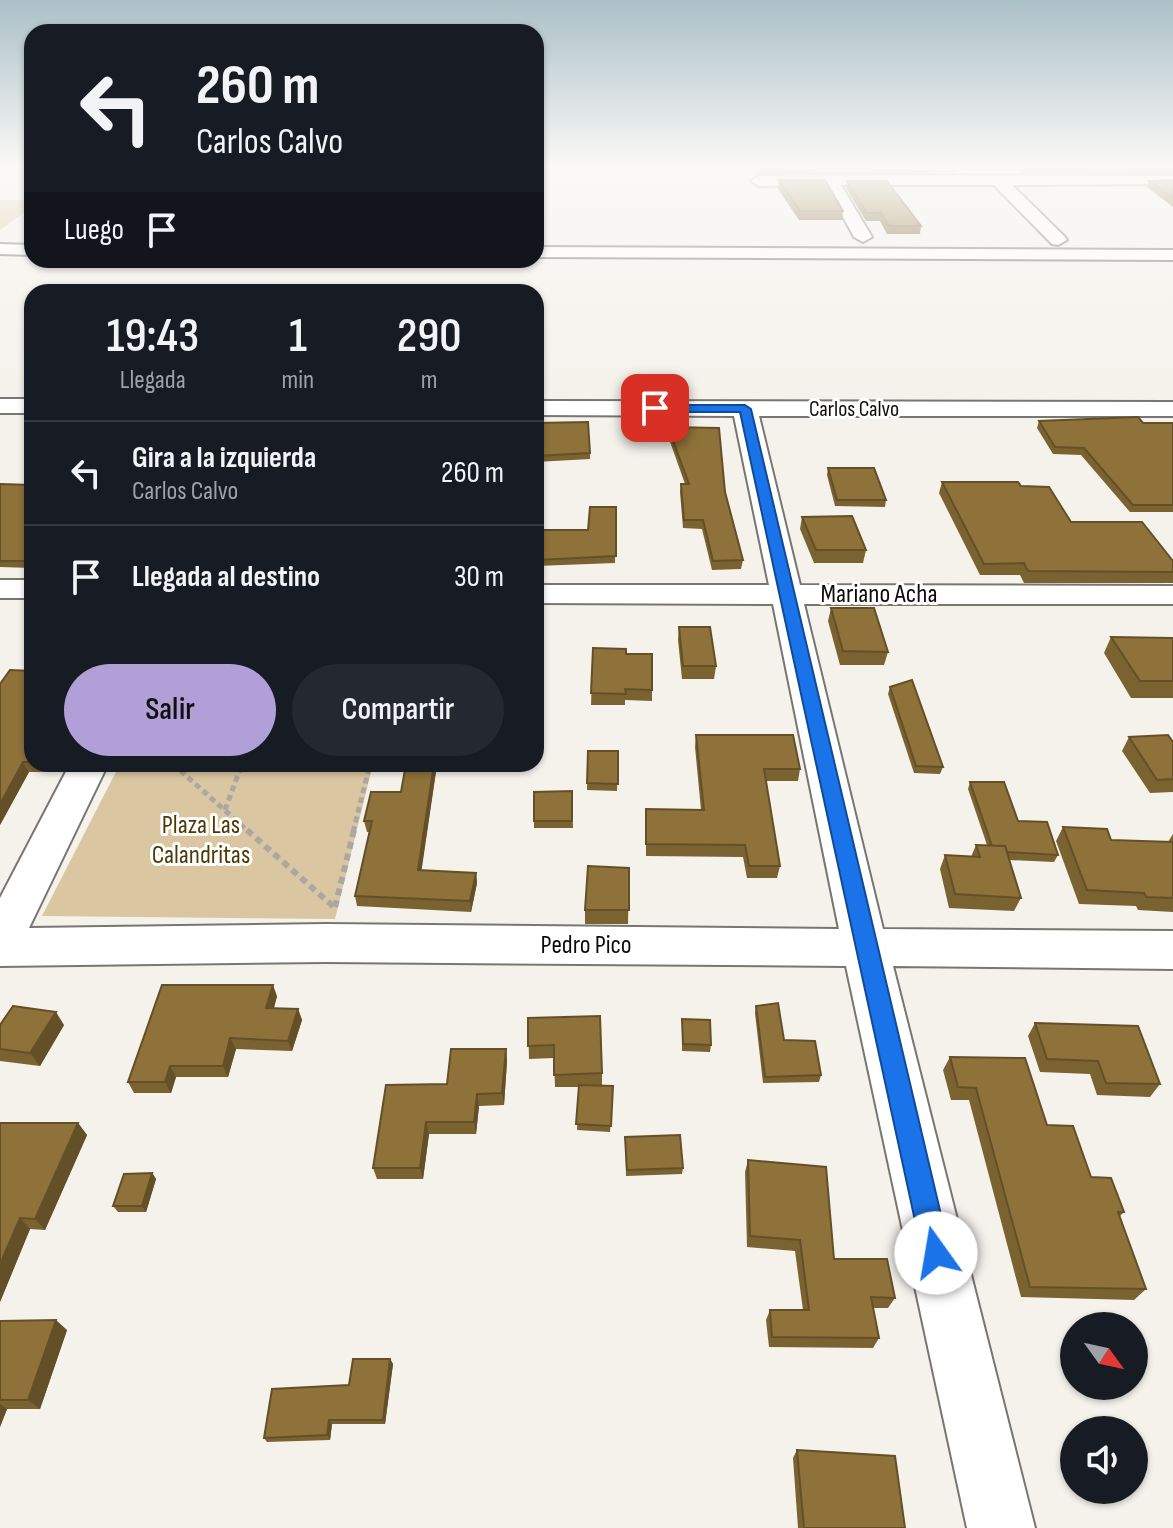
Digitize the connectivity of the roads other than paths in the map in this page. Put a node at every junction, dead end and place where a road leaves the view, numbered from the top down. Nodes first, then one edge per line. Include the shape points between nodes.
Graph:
1 (0, 249) edge
2 (24, 250) edge
3 (544, 252) edge
4 (1173, 255) edge
5 (0, 406) edge
6 (24, 406) edge
7 (544, 408) edge
8 (745, 409) junction
9 (1173, 409) edge
10 (0, 589) edge
11 (24, 589) edge
12 (544, 594) edge
13 (787, 594) junction
14 (1173, 595) edge
15 (85, 772) edge
16 (0, 944) edge
17 (865, 947) junction
18 (1173, 950) edge
19 (1001, 1528) edge

1 - 2 street
3 - 4 street
5 - 6 street
7 - 8 street, Carlos Calvo
8 - 9 street, Carlos Calvo
8 - 13 street
10 - 11 street
12 - 13 street, Mariano Acha
13 - 14 street, Mariano Acha
13 - 17 street
15 - 16 street
16 - 17 street, Pedro Pico via 330,925
17 - 18 street, Pedro Pico
17 - 19 street

